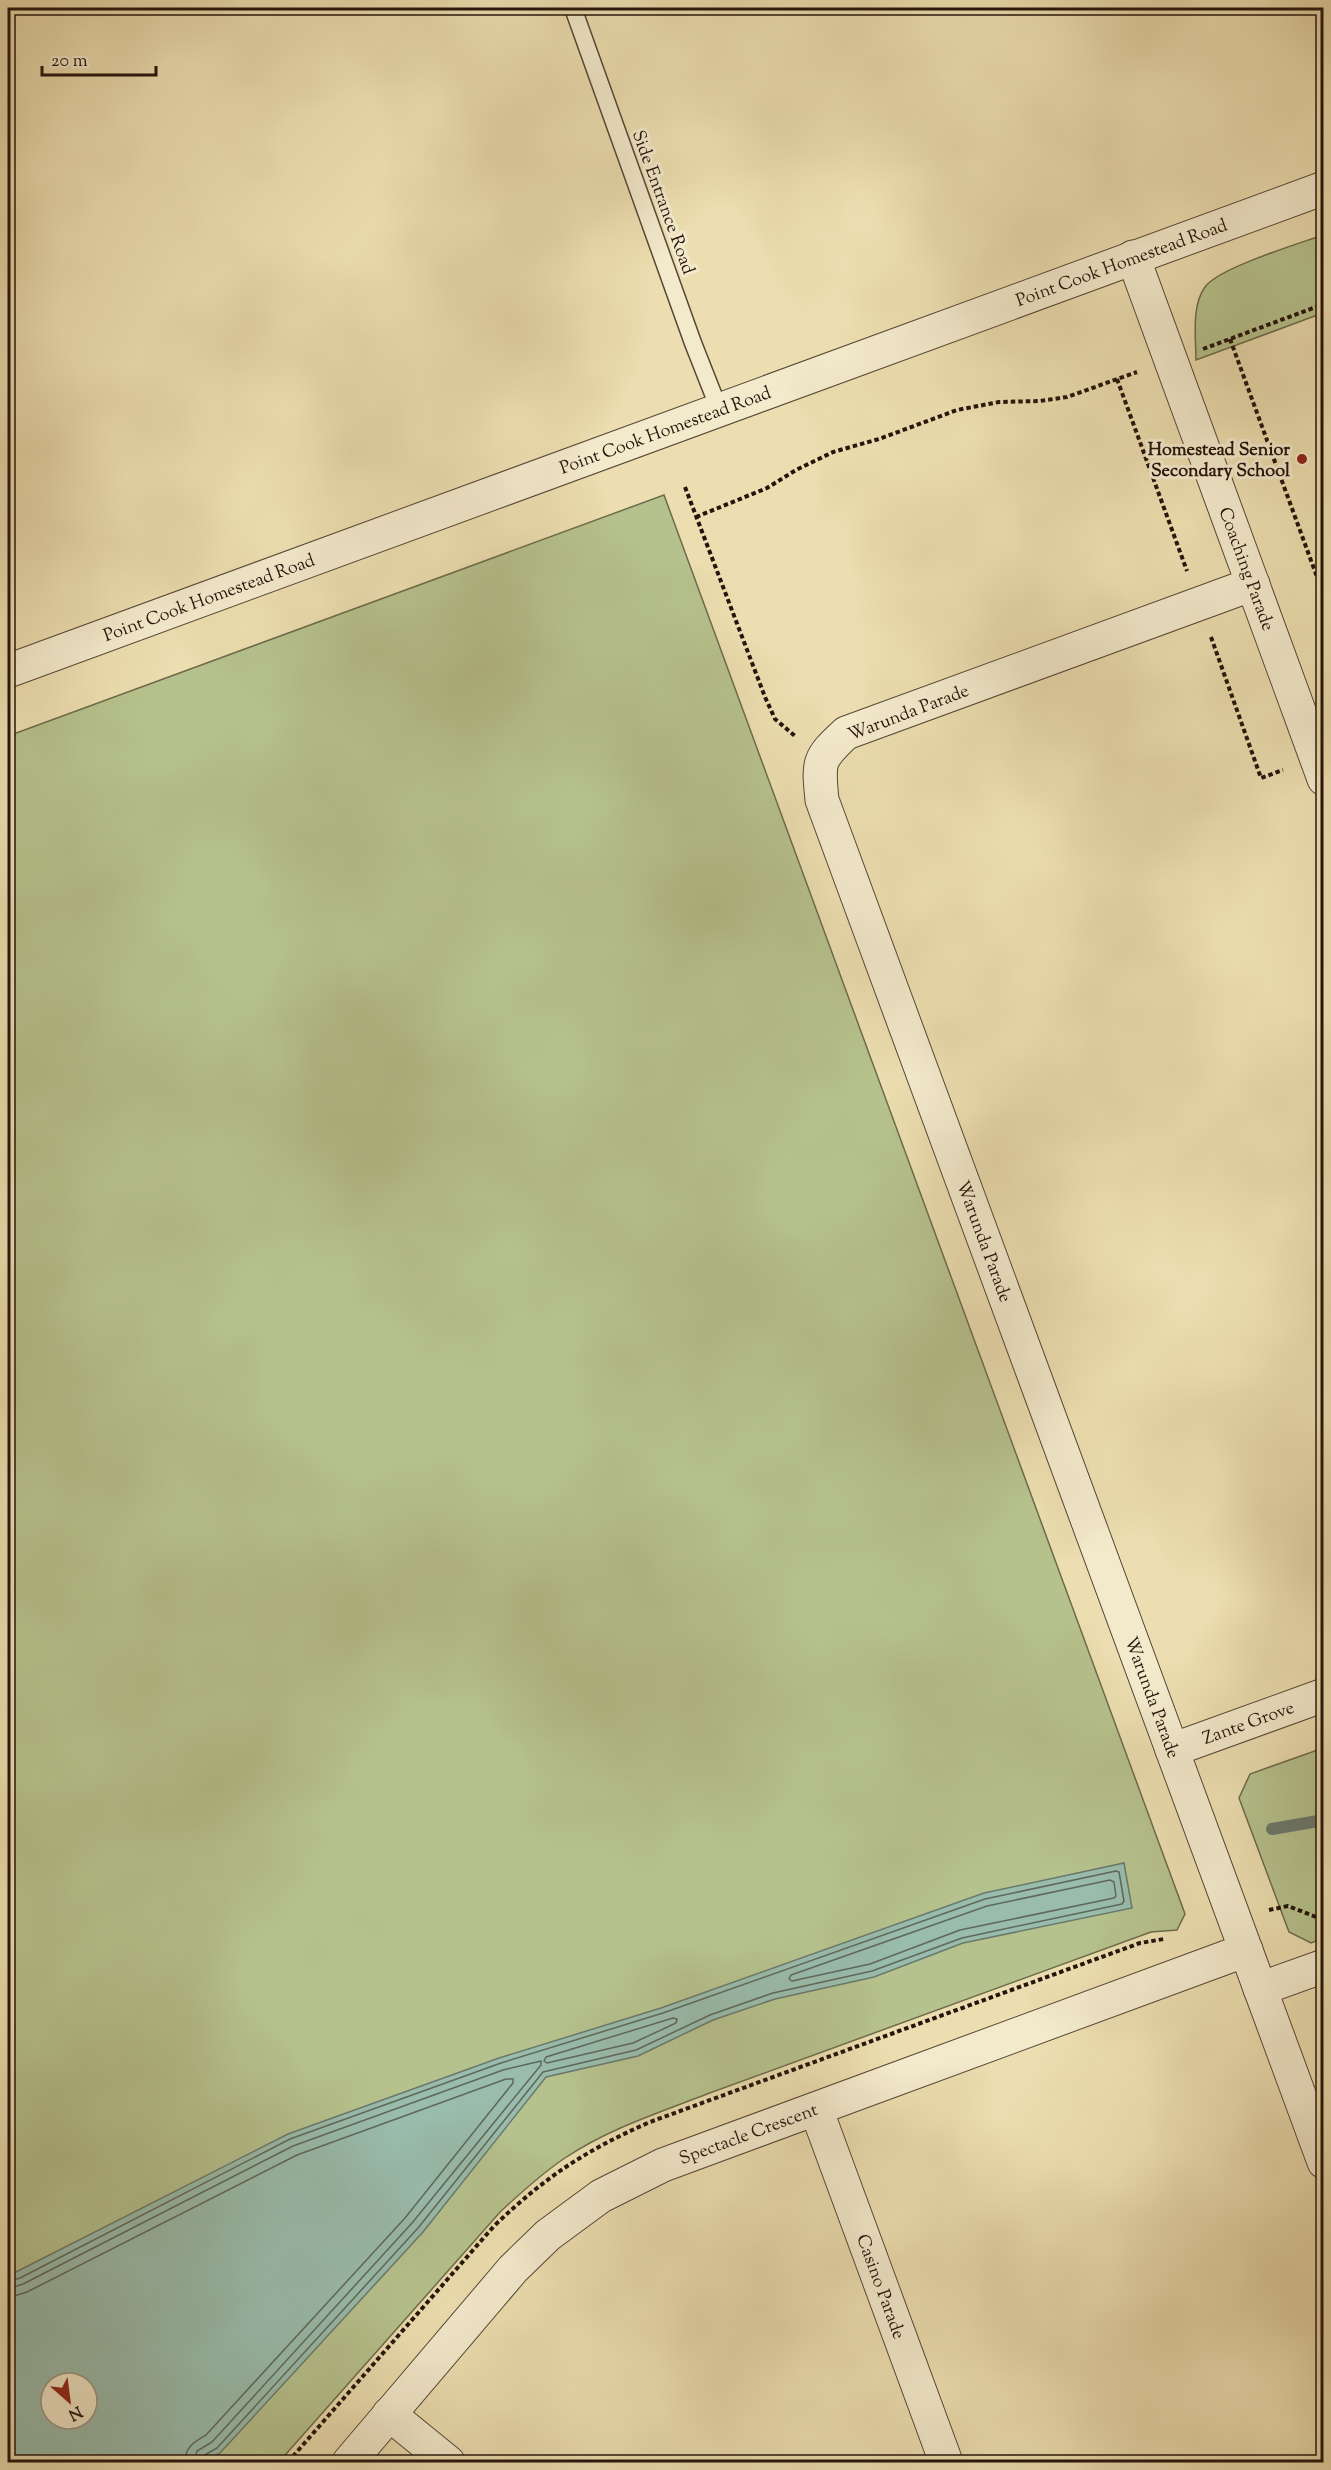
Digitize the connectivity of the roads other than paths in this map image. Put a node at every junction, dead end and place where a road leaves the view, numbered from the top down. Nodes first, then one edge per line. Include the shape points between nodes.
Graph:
1 (573, 8) edge
2 (1323, 188) edge
3 (1132, 257) junction
4 (720, 409) junction
5 (1253, 584) junction
6 (8, 671) edge
7 (1323, 779) edge
8 (1323, 1695) edge
9 (1172, 1749) junction
10 (1246, 1950) junction
11 (1323, 1966) edge
12 (1260, 1989) junction
13 (816, 2109) junction
14 (1323, 2162) edge
15 (389, 2414) junction
16 (349, 2463) edge
17 (448, 2463) edge
18 (946, 2463) edge

1 - 4 lane, Side Entrance Road
2 - 3 street, Point Cook Homestead Road
3 - 4 street, Point Cook Homestead Road
3 - 5 street, Coaching Parade
4 - 6 street, Point Cook Homestead Road
5 - 7 street, Coaching Parade
5 - 9 street, Warunda Parade via 846,733 825,753 819,772 822,800
8 - 9 street, Zante Grove
9 - 10 street, Warunda Parade
10 - 12 street, Warunda Parade
10 - 13 street, Spectacle Crescent
11 - 12 street
12 - 14 street, Warunda Parade
13 - 15 street, Spectacle Crescent via 663,2165 574,2214 513,2269
13 - 18 street, Casino Parade
15 - 16 street, Spectacle Crescent
15 - 17 street

